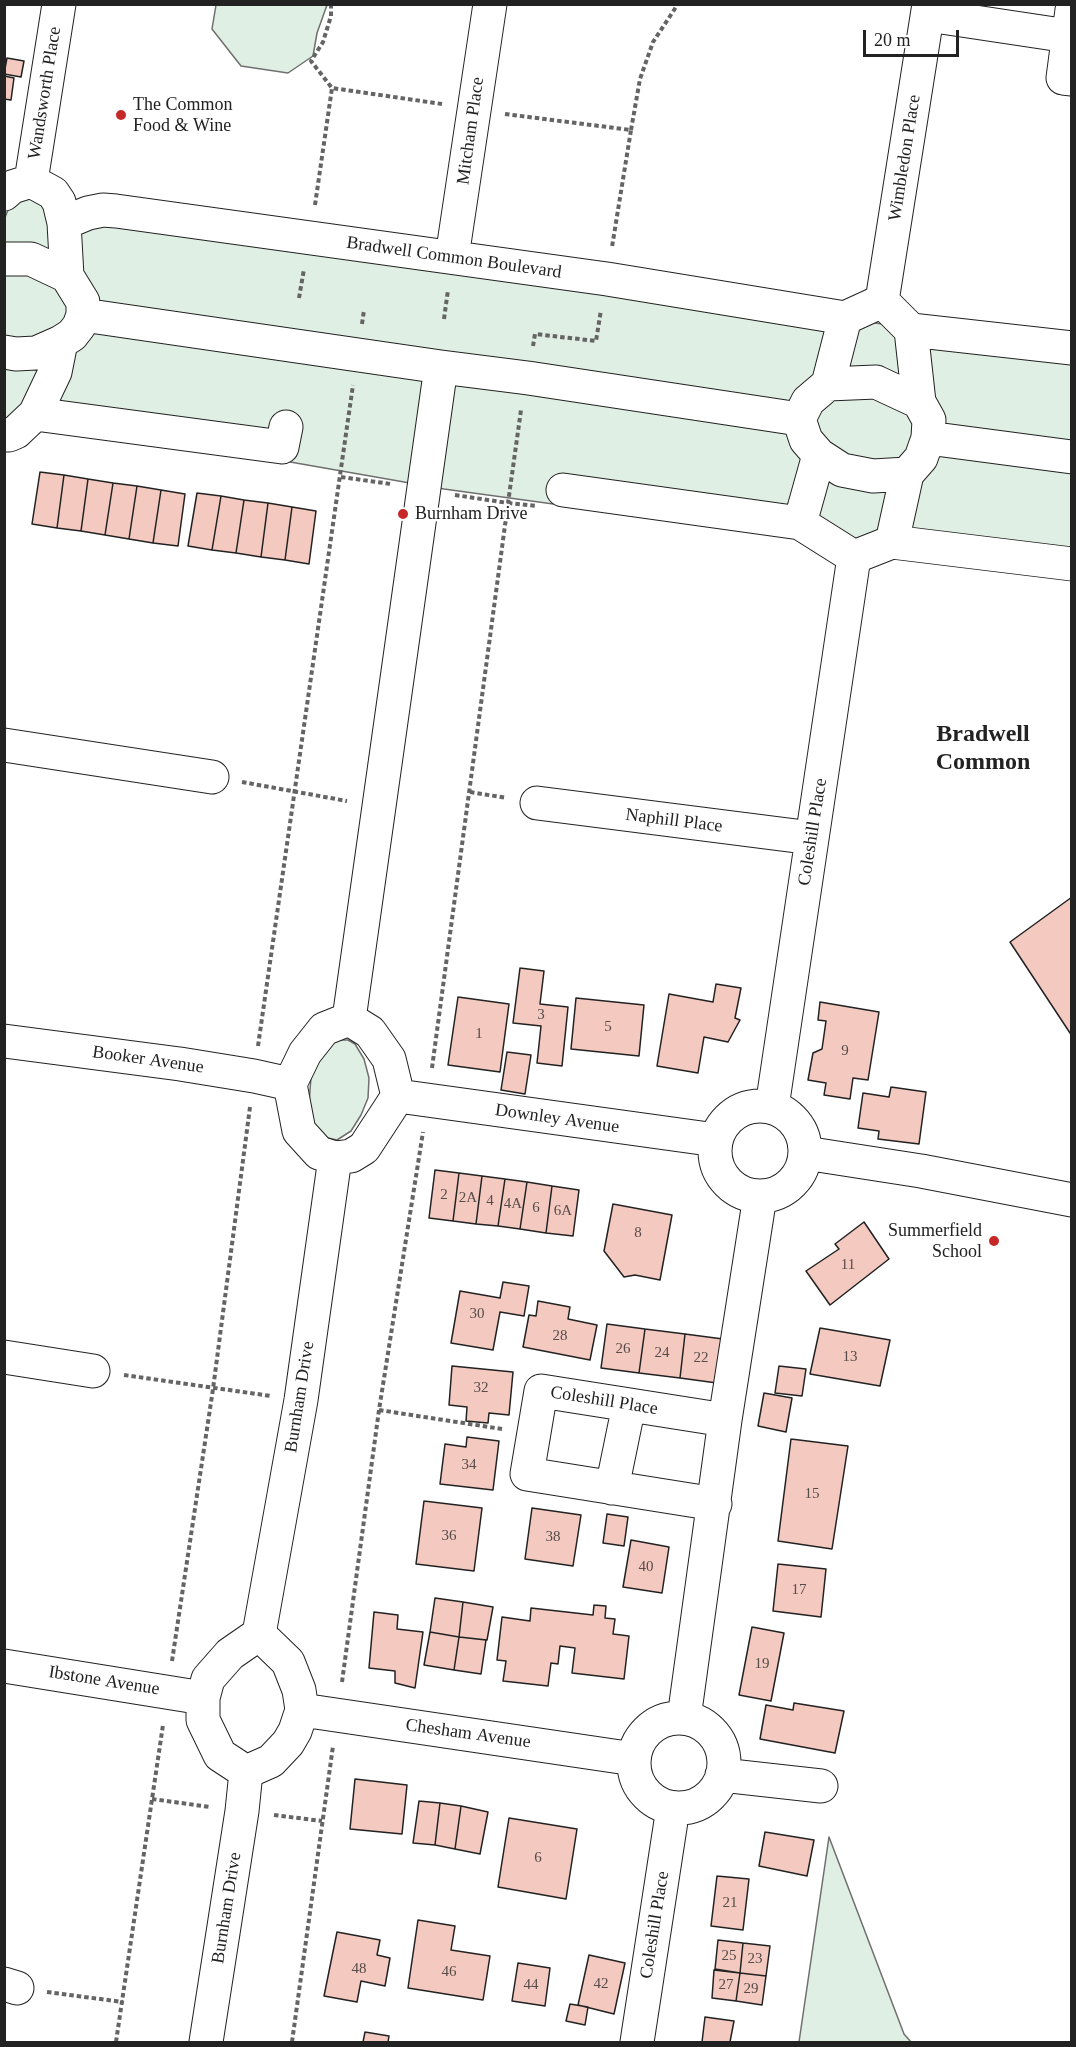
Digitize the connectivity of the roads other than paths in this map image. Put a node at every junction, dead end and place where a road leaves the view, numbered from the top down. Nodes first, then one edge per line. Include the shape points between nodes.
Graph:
1 (58, 4) edge
2 (490, 4) edge
3 (928, 10) edge
4 (1070, 23) edge
5 (1071, 80) edge
6 (18, 187) edge
7 (64, 223) junction
8 (452, 257) junction
9 (4, 259) edge
10 (67, 276) junction
11 (882, 301) junction
12 (83, 315) junction
13 (845, 318) junction
14 (911, 330) junction
15 (61, 342) junction
16 (1071, 348) edge
17 (4, 352) edge
18 (441, 367) junction
19 (828, 384) junction
20 (919, 402) junction
21 (35, 414) junction
22 (799, 419) junction
23 (286, 428) dead end
24 (4, 435) edge
25 (928, 438) junction
26 (819, 455) junction
27 (1071, 457) edge
28 (907, 474) junction
29 (563, 490) dead end
30 (800, 523) junction
31 (892, 542) junction
32 (854, 557) junction
33 (1071, 564) edge
34 (4, 745) edge
35 (212, 777) road end
36 (537, 803) dead end
37 (812, 838) junction
38 (349, 1019) junction
39 (4, 1041) edge
40 (290, 1084) junction
41 (398, 1096) junction
42 (772, 1107) junction
43 (716, 1140) junction
44 (805, 1154) junction
45 (335, 1158) junction
46 (759, 1196) junction
47 (1071, 1200) edge
48 (4, 1357) edge
49 (93, 1371) road end
50 (629, 1405) junction
51 (725, 1420) junction
52 (612, 1488) junction
53 (715, 1504) junction
54 (259, 1634) junction
55 (4, 1666) edge
56 (203, 1698) junction
57 (302, 1710) junction
58 (684, 1718) junction
59 (634, 1759) junction
60 (246, 1772) junction
61 (723, 1775) junction
62 (820, 1786) dead end
63 (673, 1808) junction
64 (206, 2043) edge
65 (637, 2043) edge

1 - 6 street, Wandsworth Place
2 - 8 street, Mitcham Place
3 - 4 street, Wimbledon Place
3 - 11 street, Wimbledon Place
4 - 5 street, Wimbledon Place via 1063,78
6 - 7 street, Wandsworth Place via 53,193
7 - 8 street, Bradwell Common Boulevard via 88,213 116,210
7 - 10 street, Wandsworth Place
8 - 13 street, Bradwell Common Boulevard
9 - 10 street via 31,259
10 - 12 street via 83,302
11 - 13 street
11 - 14 street
12 - 15 street via 72,335
12 - 18 street
13 - 19 street
14 - 16 street
14 - 20 street
15 - 17 street via 36,353
15 - 21 street via 55,372
18 - 22 street
18 - 38 street
19 - 20 street via 876,382
19 - 22 street via 808,401
20 - 25 street via 929,420
21 - 23 street via 282,447
21 - 24 street via 16,432
22 - 26 street via 806,440
25 - 27 street
25 - 28 street via 921,458
26 - 28 street via 842,470 873,476
26 - 30 street
28 - 31 street
29 - 30 street
30 - 32 street
31 - 32 street
31 - 33 street
32 - 37 street, Coleshill Place
34 - 35 street
36 - 37 street, Naphill Place
37 - 42 street, Coleshill Place
38 - 40 street via 324,1029 305,1053
38 - 41 street via 370,1032 389,1059
39 - 40 street, Booker Avenue via 168,1062
40 - 45 street via 299,1131 319,1153
41 - 43 street, Downley Avenue
41 - 45 street via 364,1148 351,1156
42 - 43 street via 740,1110 728,1120
42 - 44 street via 797,1125
43 - 46 street via 721,1173 744,1193
44 - 46 street via 793,1182 780,1191
44 - 47 street via 921,1171
45 - 54 street, Burnham Drive via 301,1400
46 - 51 street
48 - 49 street
50 - 51 street, Coleshill Place
50 - 52 street
50 - 52 street, Coleshill Place via 541,1391 526,1474
51 - 53 street
52 - 53 street, Coleshill Place
53 - 58 street
54 - 56 street via 230,1654 208,1679
54 - 57 street via 288,1662
55 - 56 street, Ibstone Avenue
56 - 60 street via 203,1720 220,1755
57 - 59 street, Chesham Avenue
57 - 60 street via 295,1731 282,1749 271,1761
58 - 59 street via 656,1724 645,1733
58 - 61 street via 699,1723 720,1744
59 - 63 street via 635,1772 648,1796
60 - 64 street, Burnham Drive
61 - 62 street
61 - 63 street via 709,1797 685,1808
63 - 65 street, Coleshill Place

